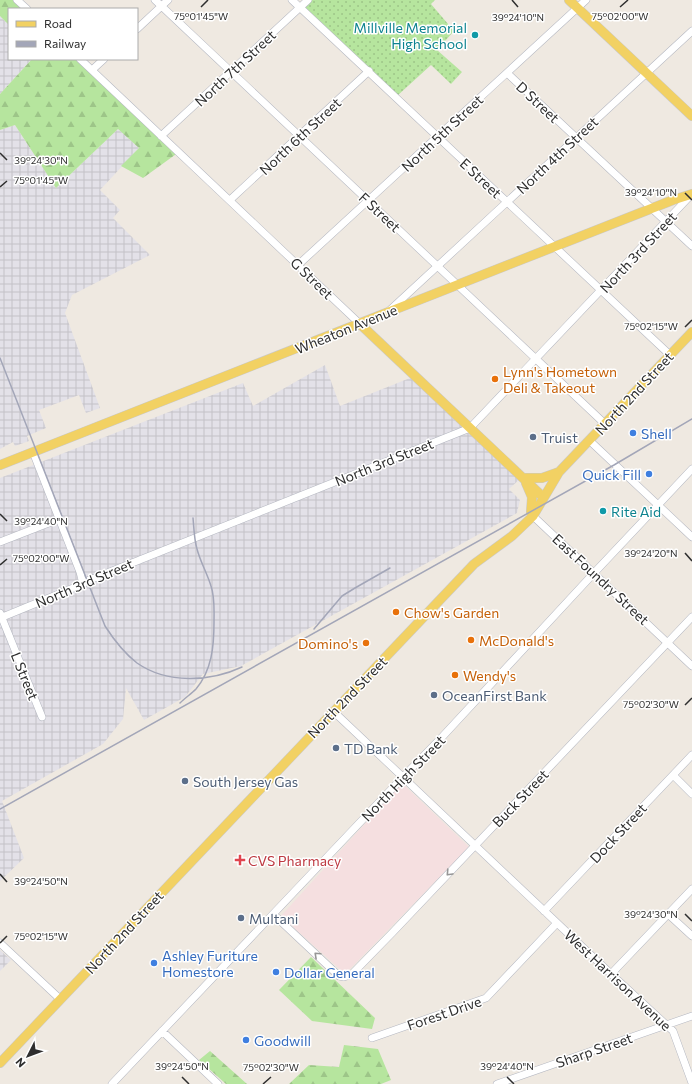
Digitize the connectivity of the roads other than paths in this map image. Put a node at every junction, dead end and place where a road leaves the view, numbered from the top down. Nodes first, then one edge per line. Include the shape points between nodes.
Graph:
1 (29, 0) edge
2 (155, 0) edge
3 (168, 0) edge
4 (292, 0) edge
5 (308, 0) edge
6 (569, 0) edge
7 (586, 0) edge
8 (22, 5) edge
9 (162, 6) junction
10 (300, 7) junction
11 (577, 8) junction
12 (138, 28) edge
13 (692, 31) edge
14 (81, 60) edge
15 (103, 60) edge
16 (92, 70) junction
17 (231, 71) junction
18 (369, 71) junction
19 (507, 73) junction
20 (646, 73) junction
21 (692, 116) edge
22 (161, 136) junction
23 (299, 136) junction
24 (437, 137) junction
25 (577, 137) junction
26 (692, 194) edge
27 (230, 200) junction
28 (368, 201) junction
29 (507, 202) junction
30 (652, 209) junction
31 (666, 222) junction
32 (692, 246) edge
33 (554, 247) junction
34 (298, 265) junction
35 (437, 266) junction
36 (457, 285) junction
37 (601, 291) junction
38 (388, 312) junction
39 (360, 324) junction
40 (692, 332) edge
41 (670, 355) junction
42 (536, 359) junction
43 (605, 424) junction
44 (470, 428) junction
45 (590, 440) junction
46 (33, 452) junction
47 (0, 465) edge
48 (692, 469) edge
49 (561, 470) junction
50 (523, 478) junction
51 (544, 497) junction
52 (658, 505) junction
53 (533, 516) junction
54 (60, 519) junction
55 (692, 537) edge
56 (0, 542) edge
57 (594, 573) junction
58 (83, 584) junction
59 (1, 616) edge
60 (692, 618) edge
61 (668, 643) junction
62 (692, 666) edge
63 (334, 711) junction
64 (42, 717) dead end
65 (692, 755) edge
66 (673, 775) junction
67 (403, 777) junction
68 (692, 794) edge
69 (475, 845) junction
70 (692, 889) edge
71 (544, 911) junction
72 (273, 914) junction
73 (668, 914) junction
74 (557, 923) junction
75 (692, 936) edge
76 (0, 943) edge
77 (611, 974) junction
78 (60, 999) junction
79 (692, 1016) edge
80 (667, 1025) junction
81 (162, 1031) junction
82 (372, 1038) dead end
83 (0, 1063) edge
84 (513, 1081) edge
85 (112, 1084) edge
86 (218, 1084) edge
87 (497, 1084) edge
88 (692, 1084) edge

1 - 8 street
2 - 9 street, F Street
3 - 9 street
4 - 10 street, E Street
5 - 10 street, North 7th Street
6 - 11 main road
7 - 11 street, North 5th Street
9 - 12 street
9 - 17 street, F Street
10 - 17 street, North 7th Street
10 - 18 street, E Street
11 - 19 street, North 5th Street
11 - 20 main road
13 - 20 street, North 4th Street
14 - 16 street, G Street
15 - 16 street
16 - 22 street, G Street
17 - 22 street, North 7th Street
17 - 23 street, F Street
18 - 23 street, North 6th Street
18 - 24 street, E Street
19 - 24 street, North 5th Street
19 - 25 street, D Street
20 - 21 main road
20 - 25 street, North 4th Street
22 - 27 street, G Street
23 - 27 street, North 6th Street
23 - 28 street, F Street
24 - 28 street, North 5th Street
24 - 29 street, E Street
25 - 29 street, North 4th Street
25 - 30 street, D Street
26 - 30 main road, Wheaton Avenue
26 - 31 street, North 3rd Street
27 - 34 street, G Street
28 - 34 street, North 5th Street
28 - 35 street, F Street
29 - 33 street, E Street
29 - 35 street, North 4th Street
30 - 31 street, D Street
30 - 33 main road, Wheaton Avenue
31 - 32 street, D Street
31 - 37 street, North 3rd Street
33 - 36 main road, Wheaton Avenue
33 - 37 street, E Street
34 - 39 street, G Street
35 - 36 street, F Street
35 - 38 street, North 4th Street
36 - 38 main road, Wheaton Avenue
36 - 42 street, F Street
37 - 41 street, E Street
37 - 42 street, North 3rd Street
38 - 39 main road, Wheaton Avenue
39 - 44 main road, G Street
39 - 46 main road, Wheaton Avenue
40 - 41 main road, North 2nd Street
41 - 43 main road, North 2nd Street
42 - 43 street, F Street
42 - 44 street, North 3rd Street
43 - 45 main road, North 2nd Street
44 - 50 main road, G Street
44 - 58 street, North 3rd Street
45 - 49 main road, North 2nd Street
45 - 52 street
46 - 47 main road, Wheaton Avenue
46 - 54 street
48 - 52 street, North High Street
49 - 50 main road via 542,478
49 - 51 main road, North 2nd Street
50 - 51 main road, G Street
50 - 53 main road via 532,497
51 - 53 main road, North 2nd Street
52 - 55 street
52 - 57 street, North High Street
53 - 57 street, East Foundry Street
53 - 63 main road, North 2nd Street via 512,536 474,564
54 - 56 street
54 - 58 street
57 - 61 street, East Foundry Street
57 - 67 street, North High Street
58 - 59 street, North 3rd Street
59 - 64 street, L Street
60 - 61 street, Buck Street
61 - 62 street, East Foundry Street
61 - 69 street, Buck Street
63 - 67 street, West Harrison Avenue
63 - 78 main road, North 2nd Street
65 - 66 street, Dock Street
66 - 68 street
66 - 71 street, Dock Street
67 - 69 street, West Harrison Avenue
67 - 72 street, North High Street
69 - 71 street, West Harrison Avenue
69 -> 72 street, Buck Street via 348,976 339,976
70 - 73 street
71 - 74 street, West Harrison Avenue
72 - 81 street, North High Street
73 - 75 street
73 - 77 street
74 - 77 street, West Harrison Avenue
74 - 82 street, Forest Drive via 486,998
76 - 78 street
77 - 80 street, West Harrison Avenue
78 - 83 main road, North 2nd Street
79 - 80 street, Sharp Street
80 - 84 street, Sharp Street
80 - 88 street, West Harrison Avenue via 673,1031
81 - 85 street, North High Street
81 - 86 street
84 - 87 street, Sharp Street

